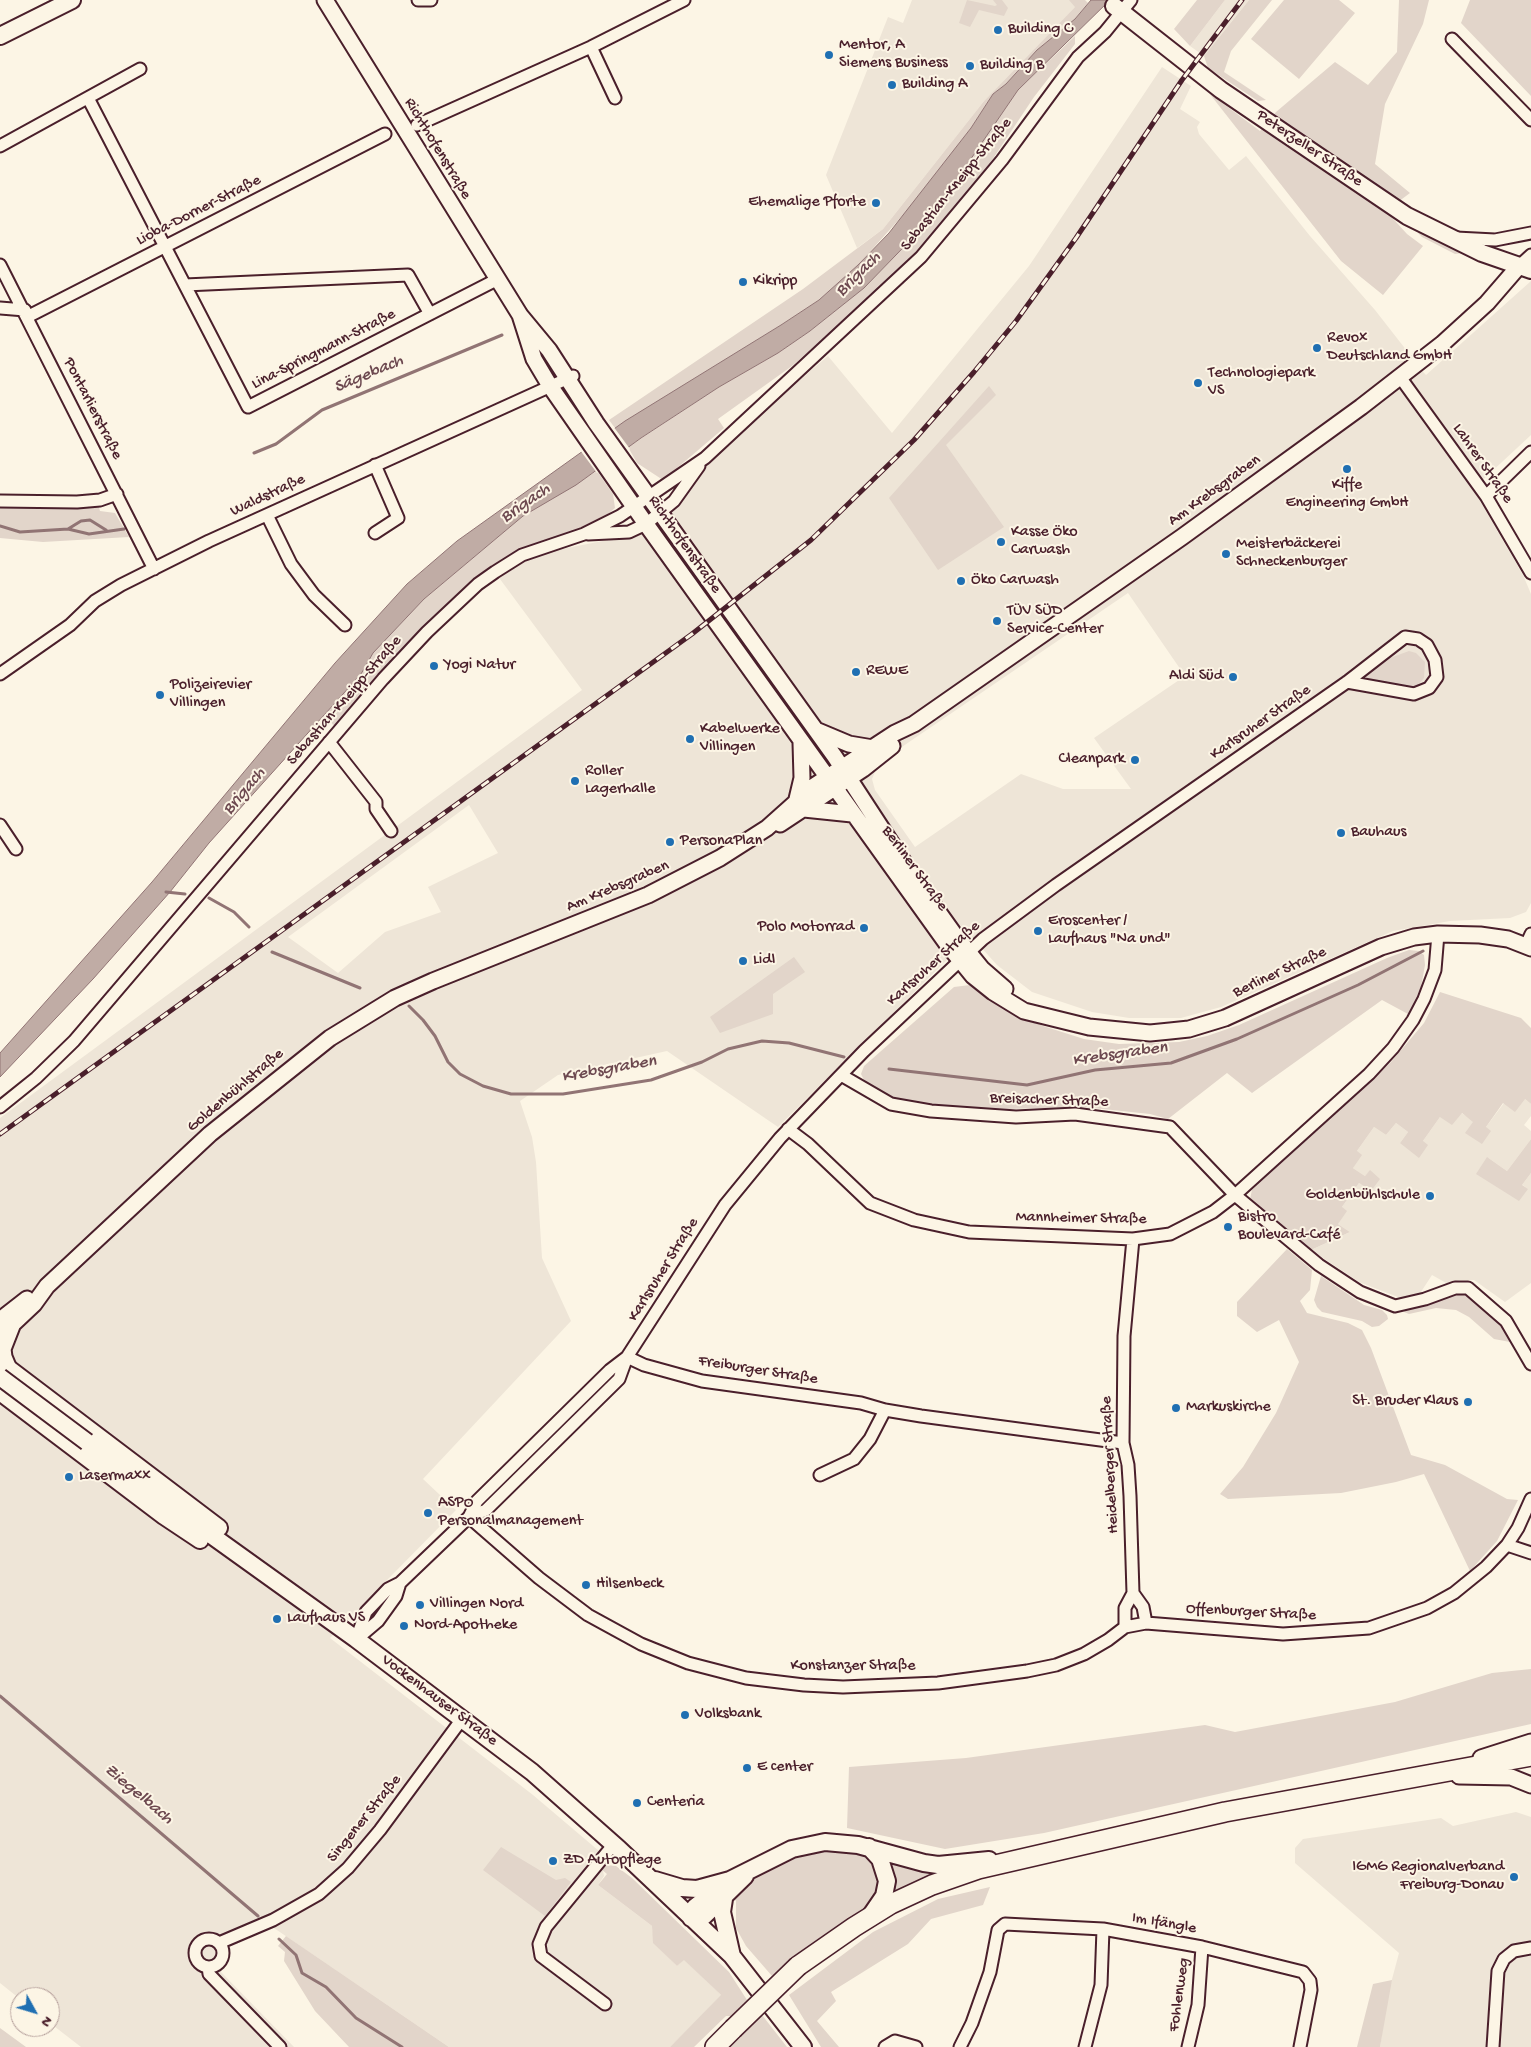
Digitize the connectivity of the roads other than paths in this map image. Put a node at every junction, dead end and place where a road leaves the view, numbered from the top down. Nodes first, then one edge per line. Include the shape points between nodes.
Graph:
1 (72, 0) edge
2 (325, 0) edge
3 (418, 0) edge
4 (431, 0) edge
5 (684, 0) edge
6 (1122, 6) edge
7 (0, 36) edge
8 (1452, 39) dead end
9 (590, 46) junction
10 (140, 69) dead end
11 (88, 98) junction
12 (615, 98) dead end
13 (1531, 120) edge
14 (417, 125) dead end
15 (385, 134) dead end
16 (0, 146) edge
17 (1531, 233) edge
18 (1447, 237) junction
19 (165, 247) junction
20 (1531, 255) edge
21 (0, 265) edge
22 (1525, 268) edge
23 (496, 280) junction
24 (185, 285) junction
25 (0, 308) edge
26 (26, 313) junction
27 (430, 314) junction
28 (520, 315) junction
29 (570, 377) junction
30 (1400, 377) junction
31 (550, 386) junction
32 (1531, 452) edge
33 (706, 458) junction
34 (375, 465) junction
35 (117, 494) junction
36 (650, 496) junction
37 (1486, 496) junction
38 (0, 501) edge
39 (635, 506) junction
40 (660, 514) junction
41 (267, 515) junction
42 (646, 524) junction
43 (375, 533) dead end
44 (584, 534) junction
45 (154, 569) junction
46 (1531, 574) edge
47 (345, 625) dead end
48 (0, 674) edge
49 (1347, 682) junction
50 (914, 724) junction
51 (816, 731) junction
52 (800, 741) junction
53 (330, 742) junction
54 (873, 748) junction
55 (846, 774) junction
56 (830, 784) junction
57 (801, 804) junction
58 (852, 814) junction
59 (0, 825) edge
60 (391, 832) dead end
61 (16, 849) dead end
62 (1438, 934) junction
63 (1529, 942) edge
64 (964, 957) junction
65 (475, 963) joint
66 (841, 1075) junction
67 (0, 1107) edge
68 (788, 1128) junction
69 (1235, 1195) junction
70 (1132, 1239) junction
71 (6, 1323) edge
72 (0, 1336) edge
73 (627, 1357) junction
74 (1531, 1364) edge
75 (3, 1369) edge
76 (0, 1392) edge
77 (885, 1410) junction
78 (1123, 1443) junction
79 (820, 1476) dead end
80 (1531, 1499) edge
81 (469, 1517) junction
82 (1531, 1523) edge
83 (1518, 1528) junction
84 (1507, 1545) junction
85 (1531, 1553) edge
86 (257, 1568) junction
87 (1133, 1594) junction
88 (1146, 1623) junction
89 (1125, 1627) junction
90 (356, 1639) junction
91 (462, 1719) junction
92 (1531, 1742) edge
93 (1531, 1756) edge
94 (1427, 1776) junction
95 (1531, 1785) edge
96 (614, 1844) junction
97 (869, 1848) junction
98 (1050, 1851) junction
99 (749, 1872) junction
100 (651, 1878) junction
101 (730, 1880) junction
102 (724, 1899) junction
103 (872, 1915) junction
104 (691, 1918) junction
105 (1103, 1929) junction
106 (219, 1943) junction
107 (1202, 1947) junction
108 (1531, 1948) edge
109 (732, 1956) junction
110 (208, 1967) junction
111 (605, 2004) dead end
112 (800, 2043) edge
113 (280, 2047) edge
114 (715, 2047) edge
115 (885, 2047) edge
116 (916, 2047) edge
117 (960, 2047) edge
118 (1085, 2047) edge
119 (1188, 2047) edge
120 (1300, 2047) edge
121 (1494, 2047) edge

1 - 7 main road
2 - 23 street, Richthofenstraße
3 - 4 street
5 - 9 street
6 - 18 main road, Peterzeller Straße via 1221,90 1407,216
6 - 33 street, Sebastian-Kneipp-Straße via 1078,57 1002,160 921,257
8 - 13 street
9 - 12 street
9 - 14 street
10 - 11 street
11 - 16 street
11 - 19 street, Lina-Springmann-Straße
15 - 19 street, Lioba-Dorner-Straße
17 - 18 street via 1495,240
18 - 22 main road, Peterzeller Straße
19 - 24 street, Lina-Springmann-Straße
19 - 26 street, Lioba-Dorner-Straße
20 - 22 street
21 - 26 street, Pontarlierstraße
22 - 30 street, Am Krebsgraben via 1442,344
23 - 27 street, Lina-Springmann-Straße
23 - 28 street, Richthofenstraße
24 - 27 street via 408,275
24 - 27 street, Lina-Springmann-Straße via 248,407
25 - 26 street
26 - 35 street, Pontarlierstraße
28 - 29 street, Richthofenstraße
28 - 31 street, Richthofenstraße via 534,359
29 - 31 street, Waldstraße
29 - 36 street, Richthofenstraße via 596,423
30 - 37 street, Lahrer Straße
30 - 50 street, Am Krebsgraben via 1189,531
31 - 34 street, Waldstraße
31 - 39 street, Richthofenstraße
32 - 37 street
33 - 36 street, Sebastian-Kneipp-Straße
33 - 40 street, Sebastian-Kneipp-Straße via 674,501
34 - 41 street, Waldstraße
34 - 43 street via 398,518
35 - 38 street via 100,500 77,502
35 - 45 street, Pontarlierstraße
36 - 39 street, Sebastian-Kneipp-Straße
36 - 40 street, Richthofenstraße
37 - 46 street, Lahrer Straße
39 - 42 street, Richthofenstraße
39 - 44 street, Sebastian-Kneipp-Straße
40 - 42 street, Sebastian-Kneipp-Straße
40 - 51 street, Richthofenstraße
41 - 45 street, Waldstraße
41 - 47 street via 291,564 314,594
42 - 44 street, Sebastian-Kneipp-Straße via 629,532
42 - 52 street, Richthofenstraße
44 - 53 street, Sebastian-Kneipp-Straße via 522,555 478,584 383,679
45 - 48 street, Waldstraße via 95,601 70,625
49 - 49 street, Karlsruher Straße via 1405,637 1418,639 1427,645 1435,660 1436,677 1429,688 1414,694
49 - 64 street, Karlsruher Straße via 1056,885
50 - 54 street, Am Krebsgraben
50 - 55 street, Am Krebsgraben via 900,739
51 - 54 street via 849,744
51 - 55 street, Richthofenstraße
52 - 56 street, Richthofenstraße
52 - 57 street
53 - 60 street via 376,802 376,809
53 - 67 street, Sebastian-Kneipp-Straße via 74,1041
54 - 55 street, Am Krebsgraben
55 - 56 street, Am Krebsgraben
55 - 64 street, Berliner Straße
56 - 57 street, Am Krebsgraben
56 - 58 street, Berliner Straße
57 - 58 street
57 - 65 street, Am Krebsgraben via 720,858 648,895
58 - 64 street, Berliner Straße
59 - 61 street
62 - 63 street, Berliner Straße via 1480,935
62 - 64 street, Berliner Straße via 1381,946 1225,1018 1189,1029 1150,1032 1089,1027 1042,1014
62 - 69 street, Mannheimer Straße via 1435,970 1424,999 1393,1048 1369,1074
64 - 66 street, Karlsruher Straße
65 - 71 street, Goldenbühlstraße via 396,998 330,1038 210,1134 47,1286 29,1297
66 - 68 street, Karlsruher Straße
66 - 69 street, Breisacher Straße via 891,1104 931,1111 1016,1117 1074,1114 1170,1127
68 - 70 street, Mannheimer Straße via 870,1203 914,1220 969,1232
68 - 73 street, Karlsruher Straße via 725,1205
69 - 70 street, Mannheimer Straße via 1213,1212 1170,1234
69 - 74 street via 1319,1265 1360,1292 1382,1302 1395,1306 1455,1288 1468,1288 1506,1321
70 - 78 street, Heidelberger Straße via 1124,1336
71 - 72 street, Goldenbühlstraße
71 - 75 street
73 - 77 street, Freiburger Straße via 702,1381 861,1403
73 - 81 street, Karlsruher Straße via 477,1501
75 - 86 main road, Vockenhauser Straße, bridge via 87,1442
75 - 86 main road, Vockenhauser Straße via 180,1497 252,1555
76 - 86 main road, Vockenhauser Straße via 164,1516 241,1568
77 - 78 street, Freiburger Straße
77 - 79 street via 870,1439 854,1459
78 - 87 street, Heidelberger Straße via 1130,1488
80 - 83 street, Offenburger Straße
81 - 89 street, Konstanzer Straße via 539,1578 599,1622 641,1644 688,1662 746,1678 843,1687 938,1683 1056,1665 1084,1654
81 - 90 street, Karlsruher Straße via 400,1583 396,1596 378,1621
82 - 83 street
83 - 84 street, Offenburger Straße
84 - 85 street
84 - 88 street, Offenburger Straße via 1454,1593 1419,1611 1369,1628 1282,1634
86 - 90 main road, Vockenhauser Straße
87 - 88 street via 1143,1608
87 - 89 street, Heidelberger Straße via 1125,1608
88 - 89 street, Offenburger Straße
90 - 91 main road, Vockenhauser Straße
91 - 96 main road, Vockenhauser Straße via 532,1772
91 - 106 street, Singener Straße via 348,1868 319,1894 273,1920
92 - 94 street
93 - 94 main road
94 - 95 street via 1491,1775 1511,1777
94 - 98 main road via 1225,1812
96 - 100 main road, Vockenhauser Straße
96 - 111 street via 546,1927 539,1944 540,1956
97 - 98 main road via 938,1865
97 - 99 main road via 842,1842 814,1843 792,1849
97 - 103 main road via 880,1859 887,1881 884,1896
98 - 103 main road via 955,1876
99 - 101 main road
99 - 102 main road
100 - 101 main road via 682,1888 697,1889
100 - 104 main road, Vockenhauser Straße
101 - 104 main road via 695,1907
102 - 104 main road via 704,1916
102 - 109 main road via 722,1912
103 - 114 main road, bridge via 798,1966
104 - 109 main road, Vockenhauser Straße
105 - 107 street, Im Ifängle
105 - 117 street, Im Ifängle via 1005,1924 998,1930 990,1972
105 - 118 street via 1101,1985
106 - 110 street via 222,1959
106 - 110 street via 209,1939 196,1948 199,1963
107 - 119 street, Fohlenweg via 1198,2005
107 - 120 street, Im Ifängle via 1303,1972 1310,1980 1311,1990
108 - 121 street via 1514,1951 1504,1959 1498,1971
109 - 112 main road, Vockenhauser Straße
110 - 113 street via 209,1974
115 - 116 street via 895,2041

